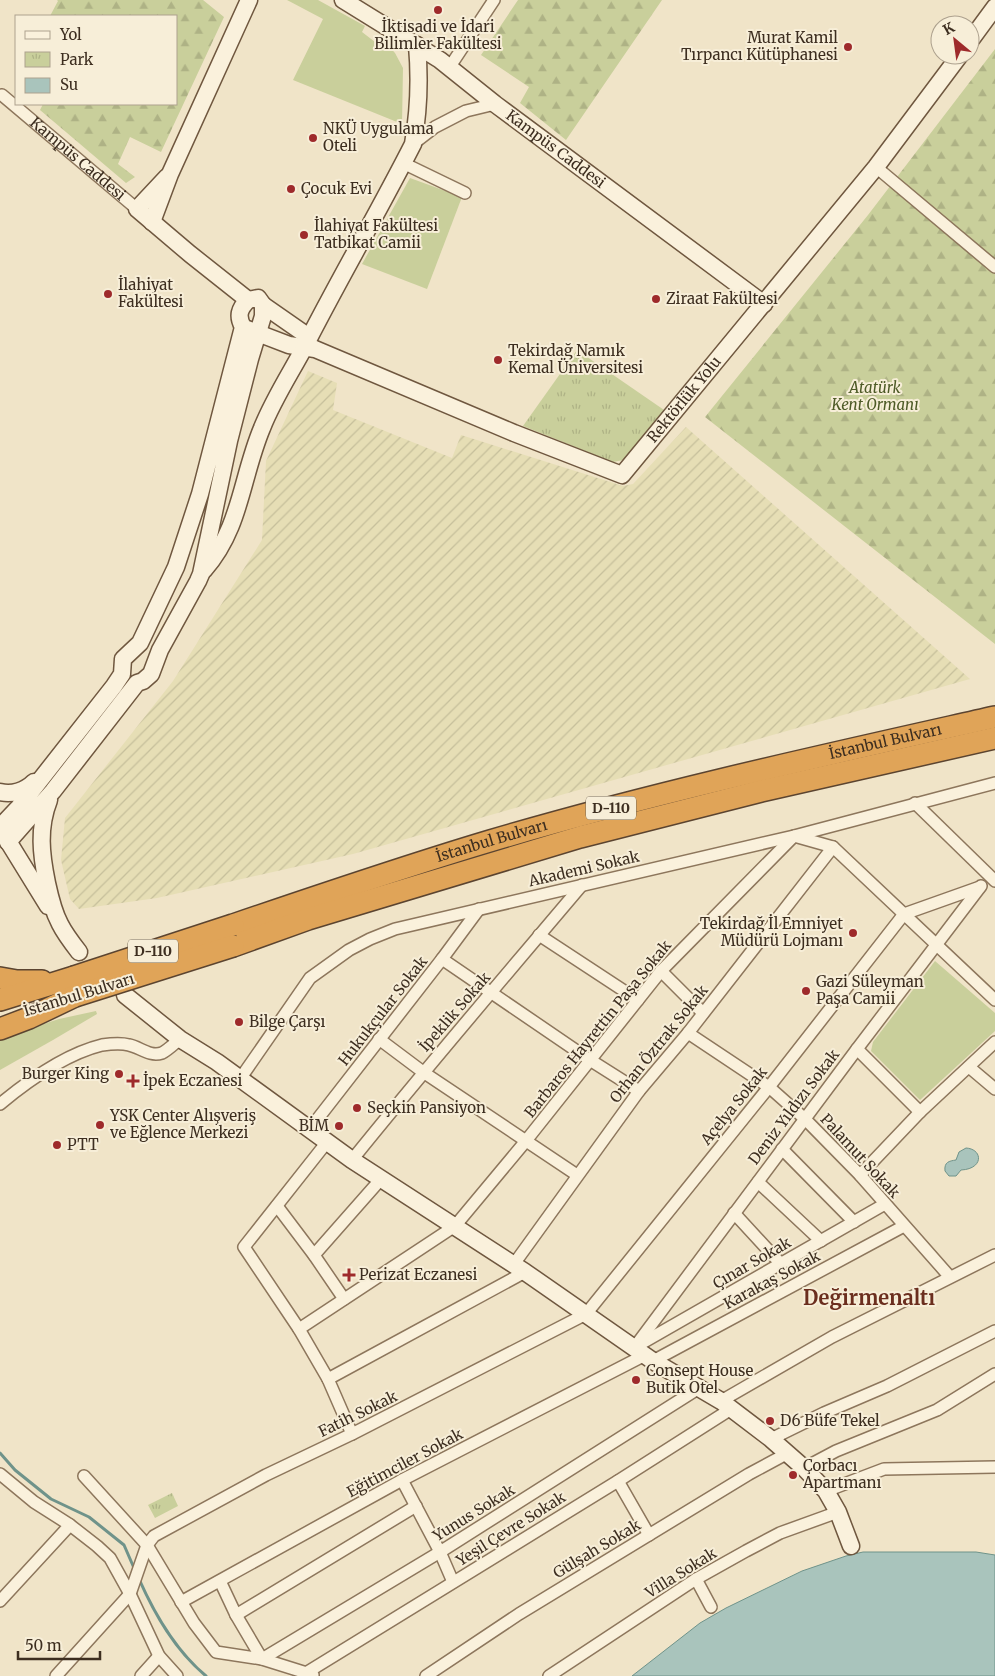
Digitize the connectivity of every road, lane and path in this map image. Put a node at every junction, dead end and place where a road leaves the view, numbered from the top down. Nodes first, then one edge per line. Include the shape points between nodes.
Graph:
1 (249, 0) edge
2 (343, 0) edge
3 (494, 0) edge
4 (995, 7) edge
5 (980, 27) edge
6 (417, 45) junction
7 (952, 65) edge
8 (449, 68) junction
9 (2, 94) dead end
10 (495, 104) junction
11 (413, 144) junction
12 (403, 163) junction
13 (876, 167) junction
14 (170, 174) junction
15 (465, 193) dead end
16 (137, 209) junction
17 (152, 222) junction
18 (995, 267) edge
19 (255, 303) junction
20 (764, 304) junction
21 (250, 330) junction
22 (307, 342) junction
23 (176, 567) junction
24 (200, 574) junction
25 (134, 649) junction
26 (154, 664) junction
27 (122, 674) junction
28 (137, 683) junction
29 (995, 717) edge
30 (995, 738) edge
31 (45, 773) junction
32 (995, 783) edge
33 (53, 791) junction
34 (0, 792) edge
35 (915, 803) junction
36 (3, 832) edge
37 (794, 836) junction
38 (833, 847) junction
39 (995, 882) edge
40 (582, 885) junction
41 (981, 886) junction
42 (479, 909) junction
43 (904, 914) junction
44 (59, 922) junction
45 (539, 936) junction
46 (936, 946) junction
47 (79, 952) dead end
48 (442, 959) junction
49 (661, 971) junction
50 (0, 978) edge
51 (74, 987) junction
52 (492, 993) junction
53 (125, 995) dead end
54 (0, 1000) edge
55 (638, 1000) junction
56 (995, 1000) edge
57 (703, 1013) junction
58 (0, 1019) edge
59 (0, 1029) edge
60 (688, 1033) junction
61 (180, 1039) junction
62 (379, 1039) junction
63 (995, 1042) edge
64 (857, 1048) junction
65 (590, 1060) junction
66 (969, 1067) junction
67 (423, 1072) junction
68 (240, 1079) junction
69 (769, 1086) junction
70 (995, 1089) edge
71 (639, 1091) junction
72 (0, 1104) edge
73 (920, 1112) junction
74 (804, 1119) junction
75 (309, 1130) junction
76 (327, 1142) junction
77 (525, 1142) junction
78 (782, 1150) junction
79 (352, 1160) junction
80 (577, 1175) junction
81 (860, 1175) junction
82 (381, 1179) junction
83 (758, 1182) junction
84 (885, 1204) junction
85 (277, 1206) junction
86 (734, 1213) junction
87 (854, 1222) junction
88 (455, 1226) junction
89 (904, 1226) junction
90 (821, 1241) junction
91 (314, 1255) junction
92 (995, 1255) edge
93 (781, 1264) junction
94 (519, 1268) junction
95 (950, 1277) junction
96 (344, 1299) junction
97 (586, 1314) junction
98 (299, 1330) junction
99 (995, 1331) edge
100 (644, 1355) junction
101 (995, 1374) edge
102 (328, 1379) junction
103 (699, 1388) junction
104 (726, 1405) junction
105 (352, 1434) junction
106 (771, 1438) junction
107 (788, 1453) junction
108 (995, 1467) edge
109 (804, 1468) junction
110 (84, 1476) dead end
111 (1, 1478) edge
112 (402, 1480) junction
113 (618, 1482) junction
114 (826, 1491) junction
115 (416, 1506) junction
116 (838, 1512) junction
117 (70, 1525) junction
118 (649, 1535) junction
119 (147, 1545) junction
120 (851, 1546) dead end
121 (440, 1552) junction
122 (696, 1580) junction
123 (220, 1581) junction
124 (453, 1582) junction
125 (130, 1594) junction
126 (0, 1601) edge
127 (181, 1602) junction
128 (711, 1607) dead end
129 (236, 1615) junction
130 (160, 1656) junction
131 (262, 1659) junction
132 (310, 1674) edge
133 (56, 1676) edge
134 (141, 1676) edge
135 (177, 1676) edge
136 (426, 1676) edge
137 (549, 1676) edge

1 - 14 street
2 - 6 street, Kampüs Caddesi
3 - 8 street
4 - 5 street
6 - 8 street, Kampüs Caddesi
6 - 11 street via 420,75
7 - 13 street, Rektörlük Yolu
8 - 10 street, Kampüs Caddesi
9 - 16 street, Kampüs Caddesi
10 - 11 street via 466,111
10 - 20 street, Kampüs Caddesi
11 - 12 street
12 - 15 street
12 - 22 street
13 - 18 street
13 - 20 street, Rektörlük Yolu
14 - 16 street
14 - 17 street
16 - 17 street, Kampüs Caddesi
17 - 19 street, Kampüs Caddesi
19 - 21 street via 264,316
19 - 21 street via 240,310 240,321
19 - 22 street, Kampüs Caddesi
20 - 22 street, Rektörlük Yolu via 622,475 315,349
21 - 22 street via 289,345 299,347
21 - 23 street
21 - 24 street via 230,441
22 - 24 street via 262,428 228,535 215,558
23 - 24 street
23 - 25 street via 140,643
24 - 26 street
25 - 26 street via 147,652
25 - 27 street via 123,659
26 - 28 street via 151,674
27 - 28 street via 128,681
27 - 31 street
28 - 33 street
29 - 51 highway, İstanbul Bulvarı / D-110, bridge via 754,772 491,841 233,925
30 - 51 highway, İstanbul Bulvarı / D-110, bridge via 761,791 580,837 308,919 233,946
31 - 34 street via 30,787 13,793
31 - 36 street
32 - 35 street, Akademi Sokak
33 - 36 street
33 - 44 street via 44,813 41,842 50,897
35 - 37 street, Akademi Sokak
35 - 39 street
36 - 44 street
37 - 38 street
37 - 40 street, Akademi Sokak
37 - 49 street, Barbaros Hayrettin Paşa Sokak
38 - 43 street
38 - 57 street, Orhan Öztrak Sokak
39 - 41 street
40 - 42 street, Akademi Sokak
40 - 45 street, İpeklik Sokak
41 - 43 street
41 - 46 street, Deniz Yıldızı Sokak
42 - 48 street, Hukukçular Sokak
42 - 68 street, Akademi Sokak via 396,929 370,939 329,964 306,983
43 - 46 street
43 - 69 street, Açelya Sokak
44 - 47 street
45 - 52 street, İpeklik Sokak
45 - 55 street
46 - 56 street
46 - 64 street, Deniz Yıldızı Sokak
48 - 52 street
48 - 62 street, Hukukçular Sokak
49 - 55 street, Barbaros Hayrettin Paşa Sokak
49 - 57 street
50 - 51 highway
51 - 54 highway, İstanbul Bulvarı / D-110
51 - 58 highway, İstanbul Bulvarı / D-110
51 - 59 highway via 29,1018
52 - 65 street
52 - 67 street, İpeklik Sokak
53 - 61 street
55 - 65 street, Barbaros Hayrettin Paşa Sokak
57 - 60 street, Orhan Öztrak Sokak
60 - 69 street, Palamut Sokak
60 - 71 street, Orhan Öztrak Sokak
61 - 68 street
61 - 72 street via 163,1052 156,1053 144,1052 129,1044 104,1044 81,1052 47,1070
62 - 67 street
62 - 75 street, Hukukçular Sokak
63 - 66 street
64 - 73 street
64 - 74 street, Deniz Yıldızı Sokak
65 - 71 street
65 - 77 street, Barbaros Hayrettin Paşa Sokak
66 - 70 street
66 - 73 street
67 - 77 street
67 - 79 street, İpeklik Sokak
68 - 75 street
69 - 74 street, Palamut Sokak
69 - 97 street, Açelya Sokak
71 - 80 street, Orhan Öztrak Sokak
73 - 81 street
74 - 78 street, Deniz Yıldızı Sokak
74 - 81 street, Palamut Sokak
75 - 76 street
76 - 79 street
76 - 85 street
77 - 80 street
77 - 88 street, Barbaros Hayrettin Paşa Sokak
78 - 83 street, Deniz Yıldızı Sokak
78 - 87 street
79 - 82 street
80 - 94 street, Orhan Öztrak Sokak
81 - 84 street, Palamut Sokak
82 - 88 street
82 - 91 street
83 - 86 street, Deniz Yıldızı Sokak
83 - 90 street
84 - 87 street, Çınar Sokak
84 - 89 street, Palamut Sokak
85 - 91 street
85 - 98 street via 244,1247
86 - 93 street
86 - 100 street, Deniz Yıldızı Sokak
87 - 90 street, Çınar Sokak
88 - 94 street
88 - 96 street, Barbaros Hayrettin Paşa Sokak
89 - 95 street, Palamut Sokak
89 - 100 street, Karakaş Sokak
90 - 93 street, Çınar Sokak
91 - 96 street
92 - 95 street, Yeşil Çevre Sokak
93 - 100 street, Çınar Sokak
94 - 97 street
94 - 102 street
95 - 104 street, Yeşil Çevre Sokak via 832,1337
96 - 98 street, Barbaros Hayrettin Paşa Sokak
97 - 100 street
97 - 105 street, Fatih Sokak
98 - 102 street
99 - 106 street via 887,1386
100 - 103 street
100 - 112 street, Eğitimciler Sokak
101 - 109 street via 937,1410 836,1451
102 - 105 street
103 - 104 street
103 - 121 street, Yunus Sokak
104 - 106 street
104 - 113 street, Yeşil Çevre Sokak
105 - 119 street, Fatih Sokak via 184,1518 154,1536
106 - 107 street
107 - 109 street
107 - 118 street, Gülşah Sokak
108 - 114 street via 884,1469
109 - 114 street
110 - 119 street
111 - 117 street
112 - 115 street
112 - 123 street, Eğitimciler Sokak
113 - 118 street
113 - 124 street, Yeşil Çevre Sokak
114 - 116 street
115 - 121 street
115 - 129 street
116 - 120 street
116 - 122 street, Villa Sokak via 780,1533
117 - 125 street via 110,1558
117 - 126 street
118 - 136 street, Gülşah Sokak via 519,1614
119 - 125 street
119 - 127 street
121 - 124 street
121 - 131 street, Yunus Sokak
122 - 128 street
122 - 137 street, Villa Sokak
123 - 127 street, Eğitimciler Sokak
123 - 129 street
124 - 132 street, Yeşil Çevre Sokak
125 - 130 street
125 - 133 street
127 - 131 street via 216,1652
129 - 131 street
130 - 134 street
130 - 135 street
131 - 132 street

